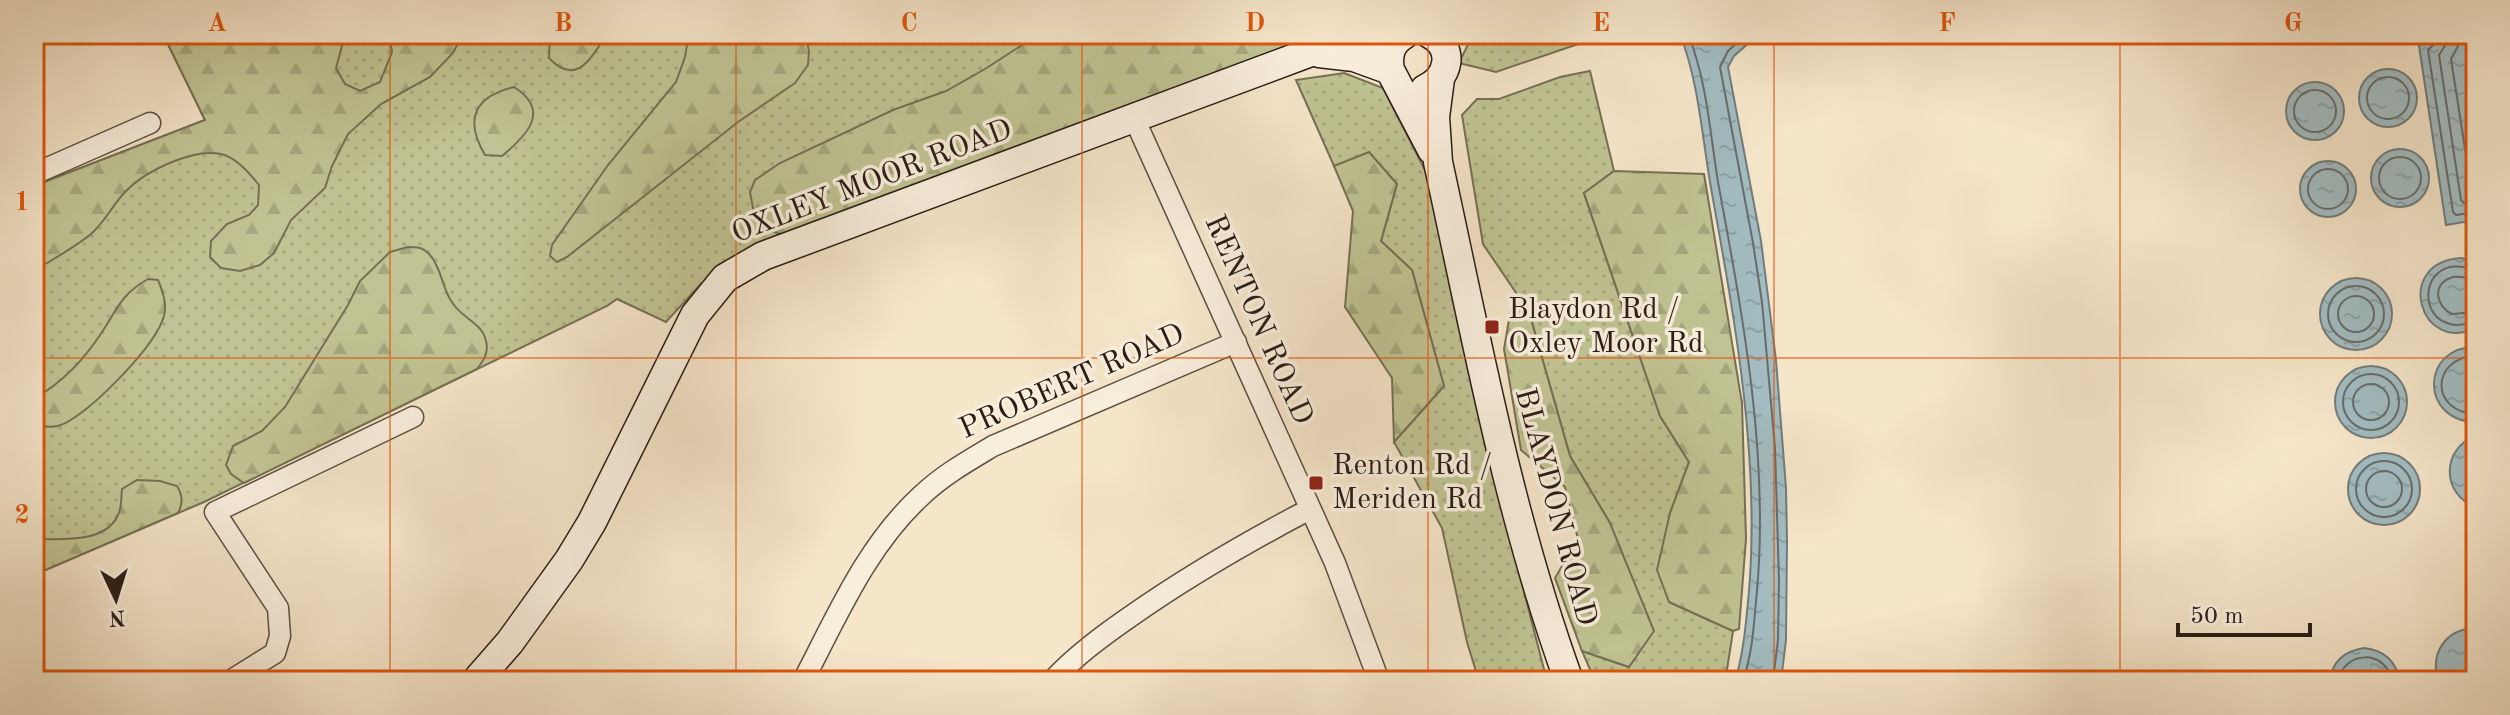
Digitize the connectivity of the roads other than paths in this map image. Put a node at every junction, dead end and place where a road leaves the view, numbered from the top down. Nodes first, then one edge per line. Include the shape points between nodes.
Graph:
1 (1400, 37) edge
2 (1443, 51) edge
3 (1311, 52) junction
4 (1392, 74) junction
5 (1134, 118) junction
6 (150, 123) dead end
7 (1438, 162) junction
8 (34, 174) edge
9 (1236, 342) junction
10 (413, 417) dead end
11 (1310, 509) junction
12 (230, 681) edge
13 (476, 681) edge
14 (803, 681) edge
15 (1052, 681) edge
16 (1379, 681) edge
17 (1569, 681) edge

1 - 3 street, OXLEY MOOR ROAD via 1356,36
1 - 4 street via 1389,53
2 - 4 street, OXLEY MOOR ROAD via 1425,89 1400,84
2 - 7 street, BLAYDON ROAD via 1435,107
3 - 4 street, OXLEY MOOR ROAD via 1354,57
3 - 5 street, OXLEY MOOR ROAD
4 - 7 street, BLAYDON ROAD
5 - 9 street, RENTON ROAD
5 - 13 street, OXLEY MOOR ROAD via 763,256 725,278 695,315 569,560
6 - 8 street
7 - 17 street, BLAYDON ROAD via 1498,438 1535,579
9 - 11 street, RENTON ROAD
9 - 14 street, PROBERT ROAD via 993,446 956,468 887,532
10 - 12 street via 215,512 278,608 275,653
11 - 15 street via 1142,608
11 - 16 street, RENTON ROAD

